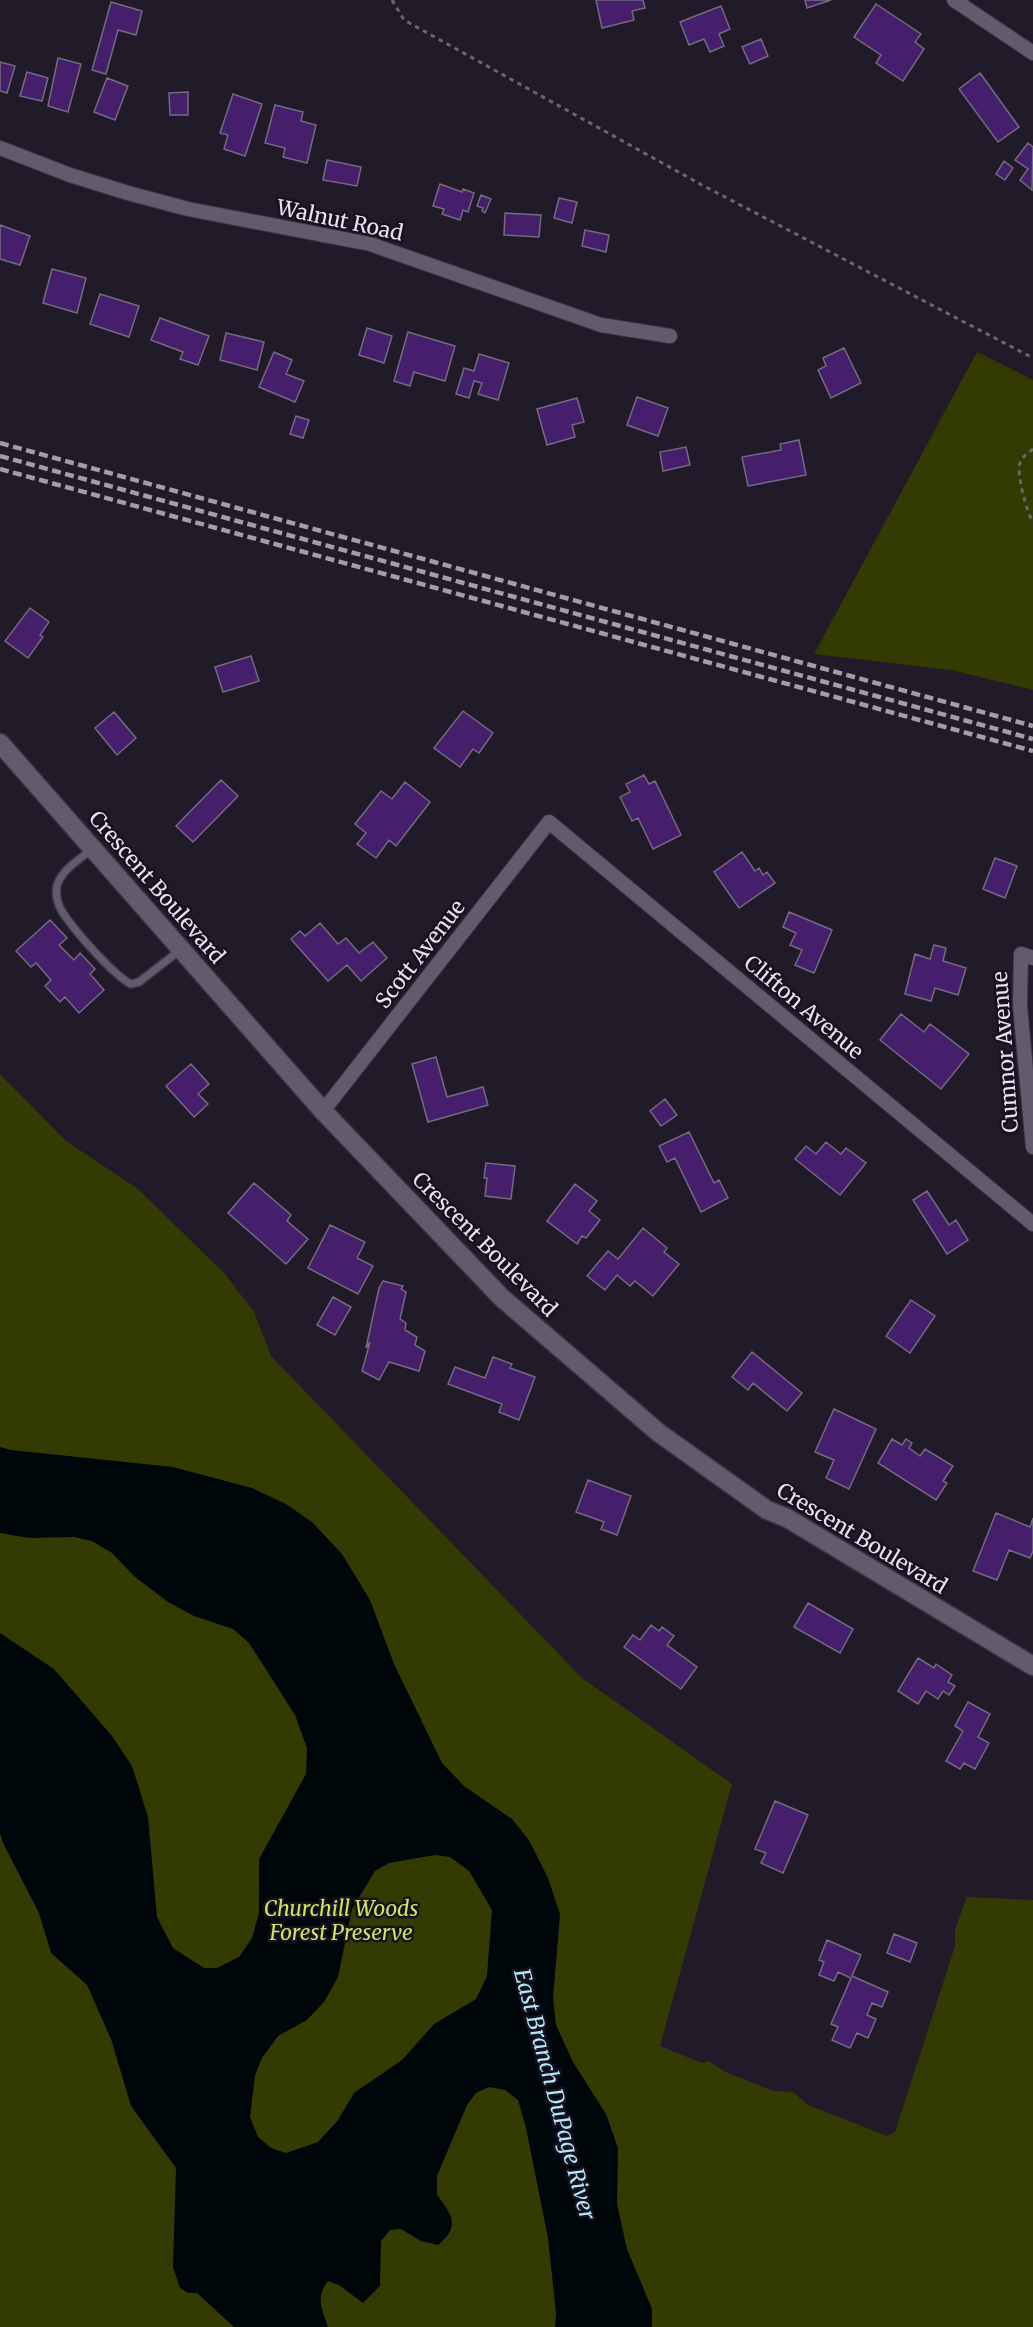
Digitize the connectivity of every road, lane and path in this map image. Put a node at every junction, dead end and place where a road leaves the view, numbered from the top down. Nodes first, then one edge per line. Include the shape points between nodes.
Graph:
1 (392, 0) edge
2 (954, 0) edge
3 (1033, 53) edge
4 (0, 149) edge
5 (670, 336) dead end
6 (1033, 358) edge
7 (1033, 449) edge
8 (1033, 522) edge
9 (0, 743) edge
10 (549, 822) joint
11 (93, 848) junction
12 (181, 949) junction
13 (1027, 956) edge
14 (323, 1111) junction
15 (1033, 1147) edge
16 (1033, 1224) edge
17 (1033, 1666) edge

1 - 6 path via 404,20 702,185
2 - 3 street
4 - 5 street, Walnut Road via 128,194 369,244 601,325
7 - 8 path via 1020,460 1018,472
9 - 11 street, Crescent Boulevard
10 - 14 street, Scott Avenue
10 - 16 street, Clifton Avenue
11 - 12 street, Crescent Boulevard
11 - 12 lane via 67,869 60,878 57,894 62,912 108,965 131,984
12 - 14 street, Crescent Boulevard
13 - 15 street, Cumnor Avenue via 1020,1006
14 - 17 street, Crescent Boulevard via 502,1298 659,1433 767,1510 788,1518

